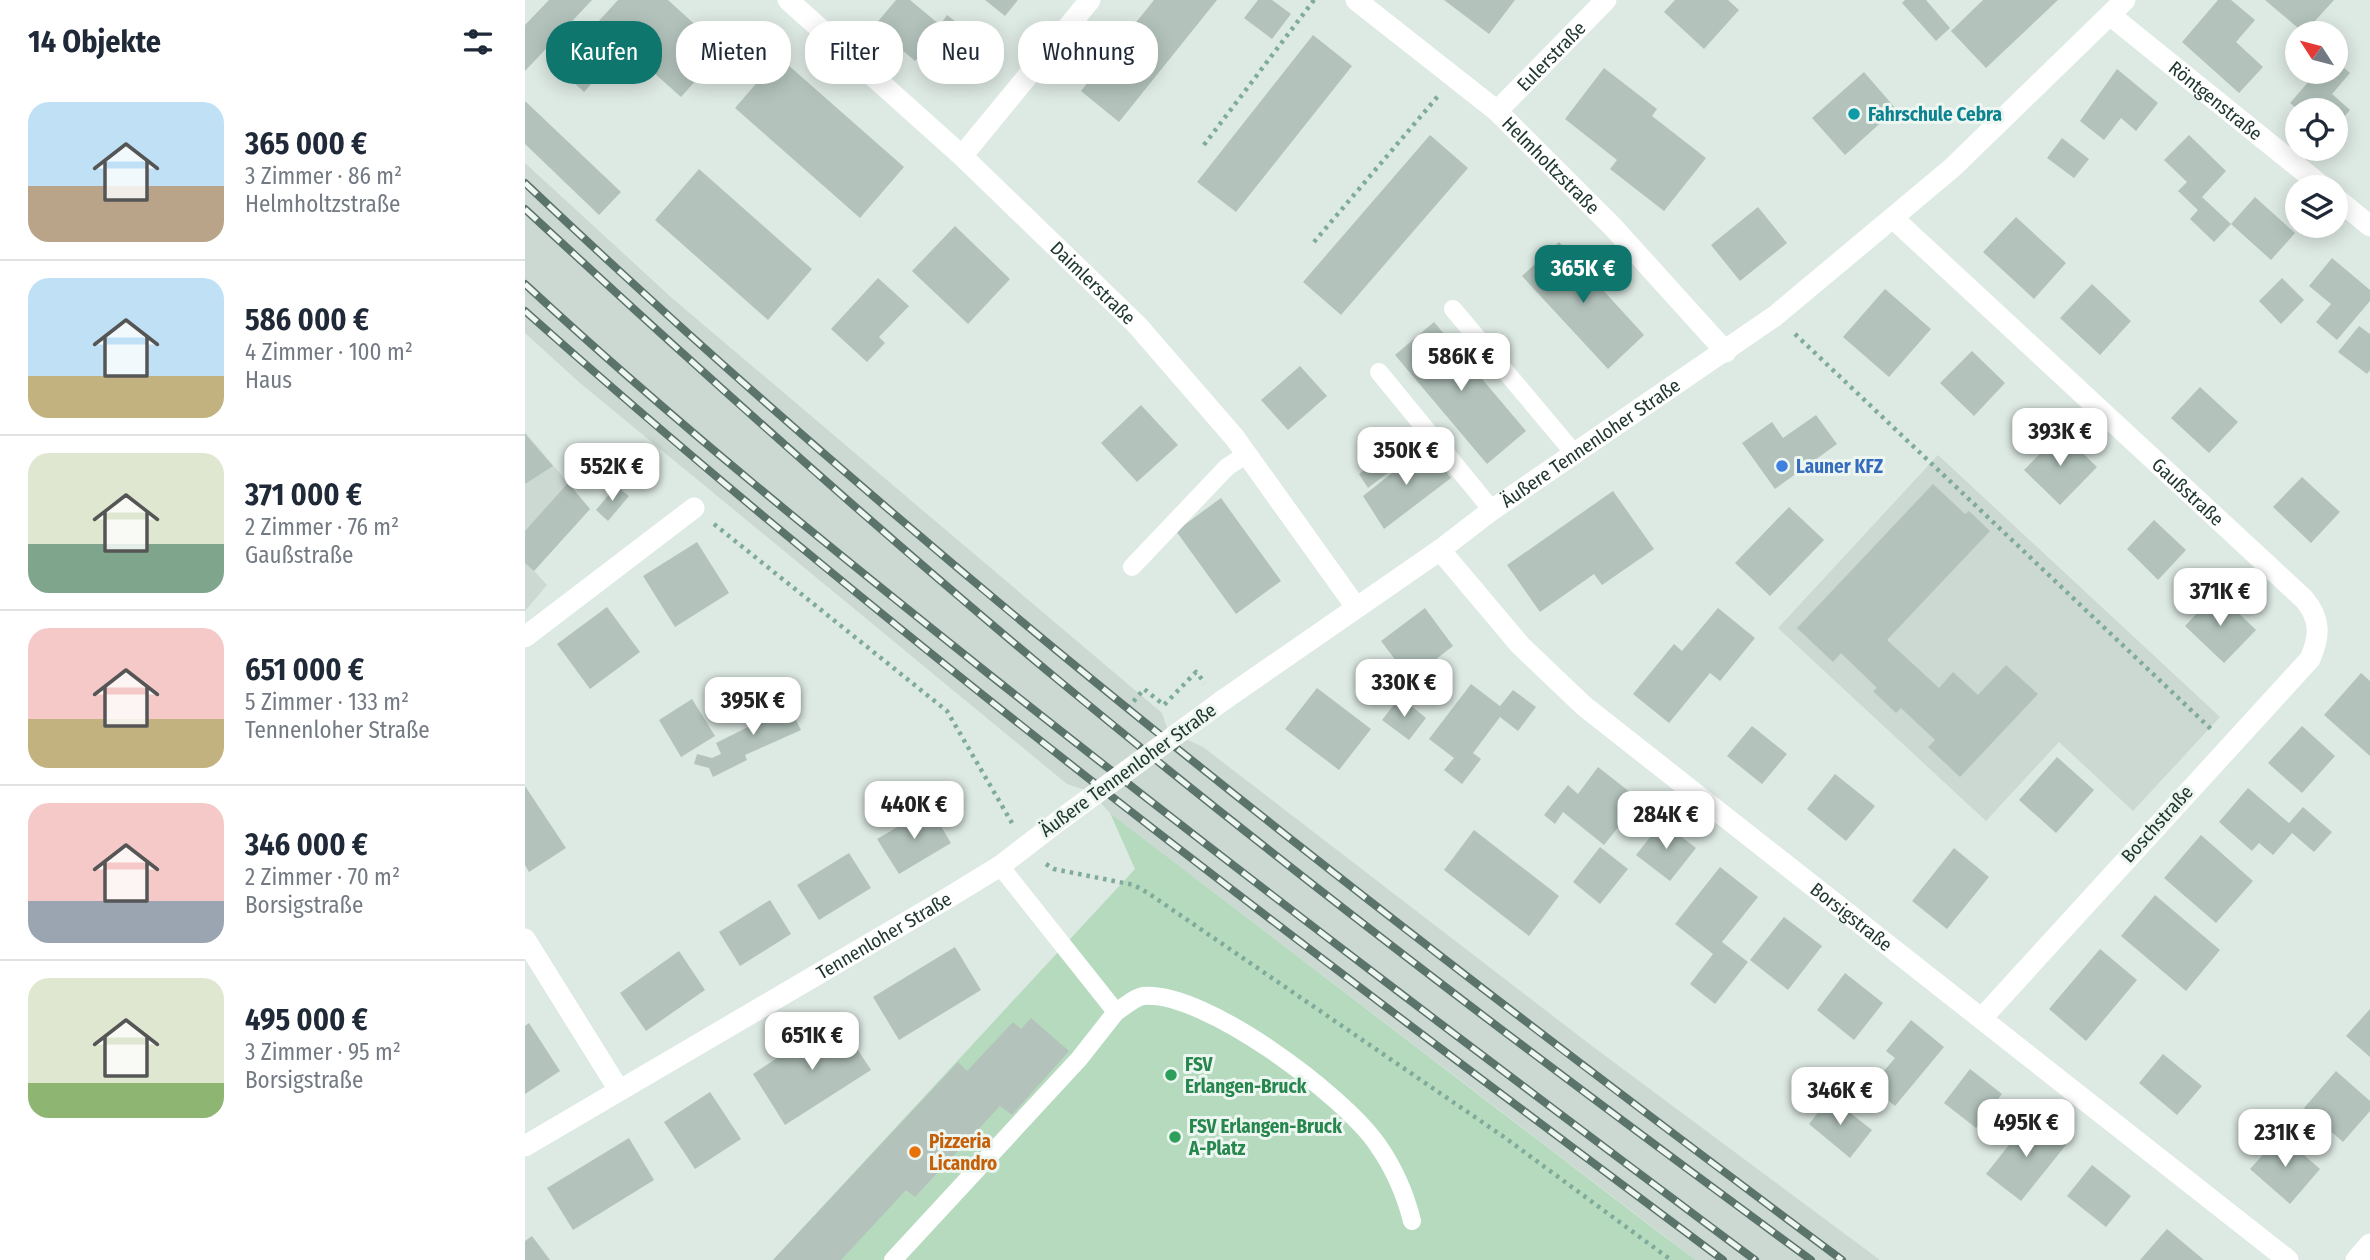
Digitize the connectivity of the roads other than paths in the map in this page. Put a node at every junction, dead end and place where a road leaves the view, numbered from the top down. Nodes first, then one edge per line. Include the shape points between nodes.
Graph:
1 (787, 0) edge
2 (1090, 0) edge
3 (1356, 0) edge
4 (1606, 0) edge
5 (2116, 6) edge
6 (1497, 111) junction
7 (962, 156) junction
8 (2309, 175) edge
9 (2348, 208) edge
10 (1894, 219) junction
11 (2370, 226) edge
12 (1453, 309) dead end
13 (1726, 352) junction
14 (1379, 372) dead end
15 (1574, 453) junction
16 (1247, 454) junction
17 (694, 508) road end
18 (1492, 510) junction
19 (1440, 550) junction
20 (1132, 567) dead end
21 (1356, 607) junction
22 (2318, 626) joint
23 (525, 637) edge
24 (1025, 846) joint
25 (1000, 866) junction
26 (525, 939) edge
27 (1116, 1012) junction
28 (1982, 1018) junction
29 (619, 1090) junction
30 (525, 1146) edge
31 (1412, 1221) dead end
32 (2370, 1244) edge
33 (893, 1260) edge
34 (2288, 1260) edge
35 (2356, 1260) edge

1 - 7 street, Daimlerstraße
2 - 7 street
3 - 6 street, Helmholtzstraße
4 - 6 street, Eulerstraße
5 - 8 street, Röntgenstraße
5 - 10 street, Äußere Tennenloher Straße
6 - 13 street, Helmholtzstraße via 1612,226
7 - 16 street, Daimlerstraße via 1137,325
9 - 11 street
10 - 13 street, Äußere Tennenloher Straße
10 - 22 street, Gaußstraße via 2304,599 2315,611
12 - 15 lane
13 - 15 street, Äußere Tennenloher Straße
14 - 18 lane
15 - 18 street, Äußere Tennenloher Straße
16 - 20 lane via 1227,467
16 - 21 street, Daimlerstraße
17 - 23 street
18 - 19 street, Äußere Tennenloher Straße
19 - 21 street, Äußere Tennenloher Straße
19 - 28 street, Borsigstraße via 1520,645 1584,706
21 - 24 street, Äußere Tennenloher Straße, bridge
22 - 28 street, Boschstraße via 2310,659
24 - 25 street, Tennenloher Straße
25 - 27 lane
25 - 29 street, Tennenloher Straße
26 - 29 street
27 - 31 lane via 1141,996 1174,998 1268,1048 1335,1100 1376,1142 1403,1188
27 - 33 lane via 1079,1059
28 - 34 street, Borsigstraße
29 - 30 street, Tennenloher Straße
32 - 35 street

